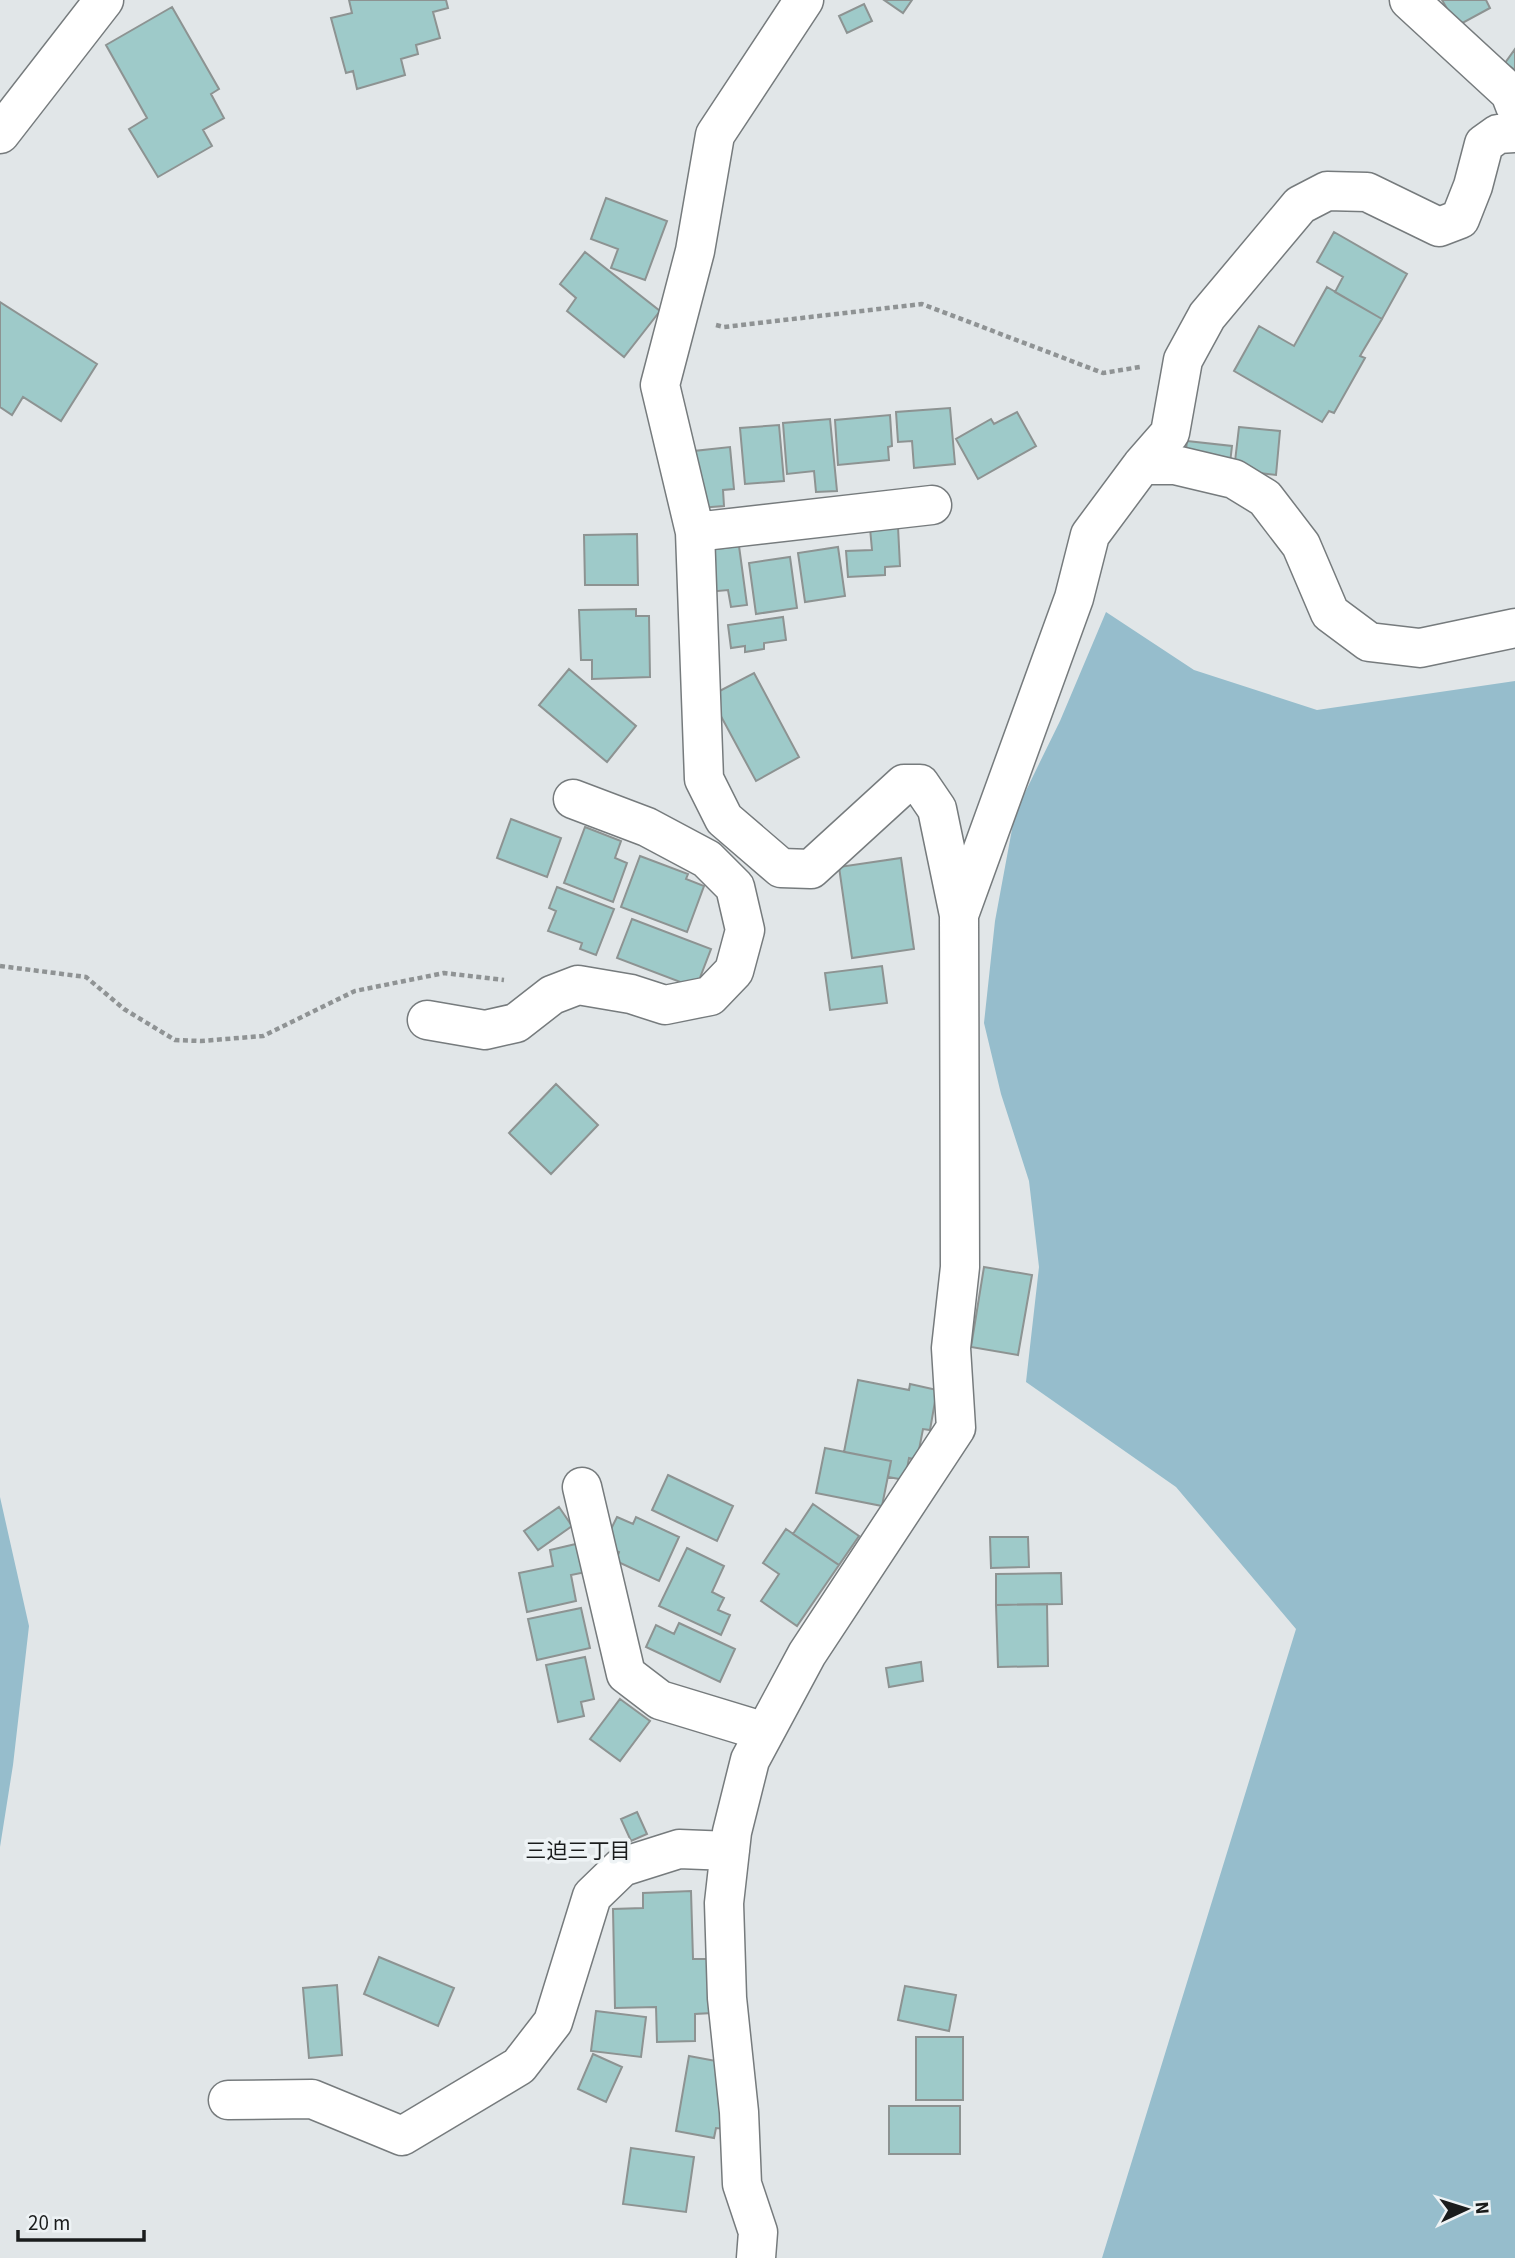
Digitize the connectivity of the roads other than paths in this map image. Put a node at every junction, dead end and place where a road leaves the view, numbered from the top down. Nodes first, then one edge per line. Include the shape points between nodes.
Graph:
1 (104, 0) edge
2 (804, 0) edge
3 (1409, 0) edge
4 (1515, 106) edge
5 (1515, 133) edge
6 (0, 134) edge
7 (1142, 465) junction
8 (932, 505) dead end
9 (695, 532) junction
10 (1515, 628) edge
11 (573, 799) dead end
12 (733, 827) junction
13 (707, 859) junction
14 (959, 915) junction
15 (426, 1020) dead end
16 (582, 1487) dead end
17 (765, 1732) junction
18 (730, 1851) junction
19 (228, 2100) dead end
20 (756, 2258) edge

1 - 6 street
2 - 9 street via 715,135 695,251 660,385
3 - 4 street via 1510,93
5 - 7 street via 1498,134 1483,144 1460,219 1439,227 1367,192 1327,191 1300,205 1207,316 1183,360 1170,433
7 - 10 street via 1175,466 1234,479 1265,498 1301,545 1329,613 1369,642 1420,648
7 - 14 street via 1090,535 1074,598
8 - 9 street
9 - 12 street via 704,779 724,819
11 - 13 street via 647,827
12 - 13 street
12 - 14 street via 781,868 811,869 904,784 920,785 937,809
13 - 15 street via 735,887 745,930 734,971 710,996 665,1005 578,985 552,995 516,1023 485,1030
14 - 17 street via 960,1267 951,1348 956,1428 807,1654
16 - 17 street via 626,1674 660,1700
17 - 18 street via 750,1760
18 - 19 street via 679,1849 622,1867 592,1896 553,2022 519,2066 402,2136 312,2099
18 - 20 street via 724,1903 727,1998 742,2184 758,2232

